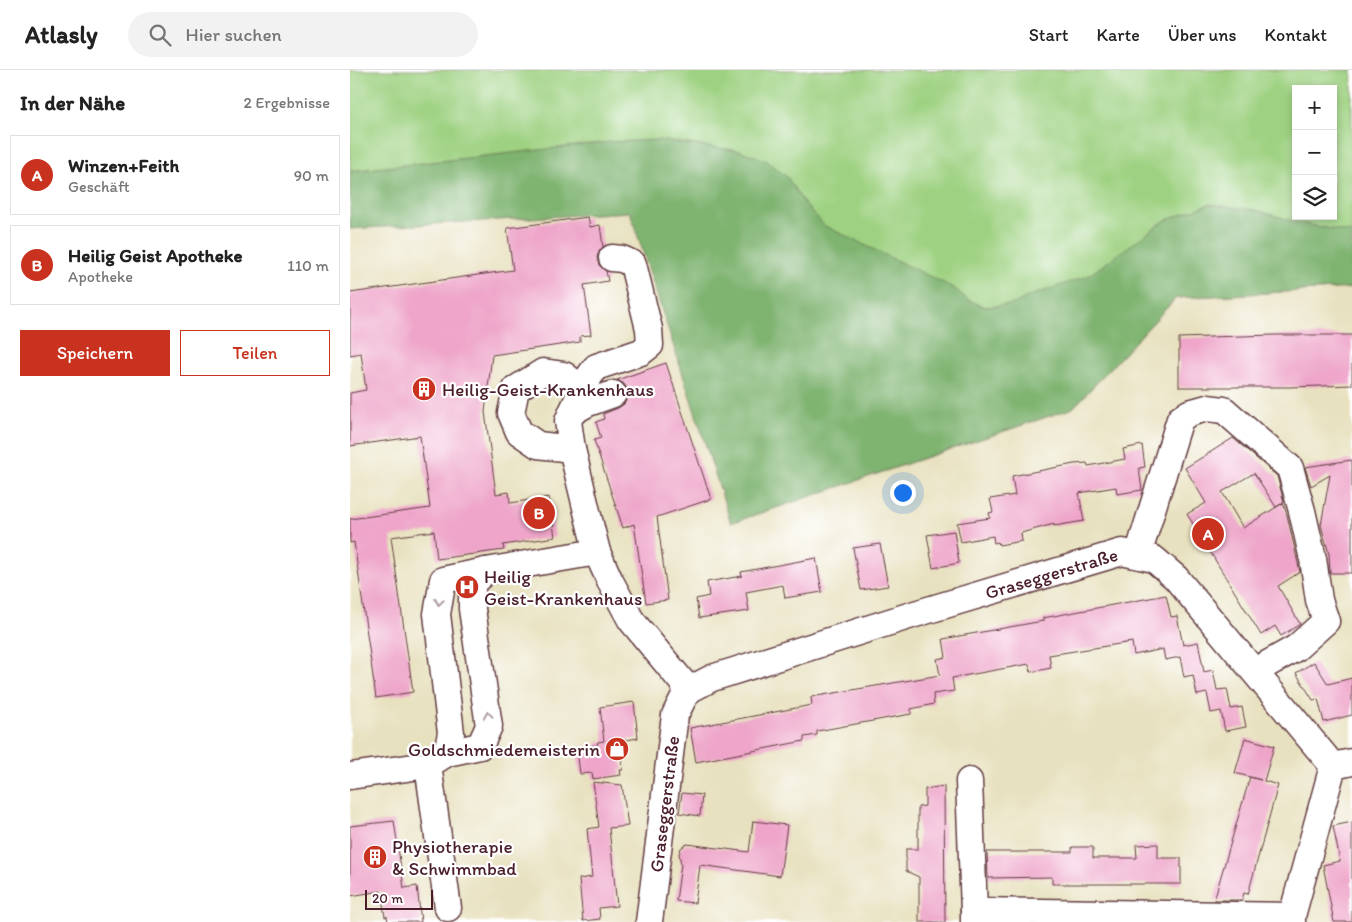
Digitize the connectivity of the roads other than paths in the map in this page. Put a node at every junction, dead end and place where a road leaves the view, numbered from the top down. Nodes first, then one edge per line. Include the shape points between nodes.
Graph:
1 (612, 258) dead end
2 (613, 394) dead end
3 (577, 401) junction
4 (572, 449) junction
5 (597, 552) junction
6 (1138, 555) junction
7 (486, 571) junction
8 (1255, 671) junction
9 (689, 690) junction
10 (438, 759) junction
11 (1342, 764) edge
12 (350, 776) edge
13 (969, 782) dead end
14 (448, 908) dead end
15 (974, 917) edge
16 (1292, 919) edge
17 (649, 922) edge

1 - 3 street via 632,264 650,345 641,352 596,367
2 - 3 street via 588,404
3 - 4 street via 568,421
3 - 4 street via 564,375 543,372 516,389 511,413 519,432 538,445
4 - 5 street
5 - 7 street
5 - 9 street via 631,620
6 - 8 street, Graseggerstraße via 1154,559 1176,578
6 - 8 street via 1180,419 1189,413 1207,408 1224,410 1290,468 1326,621 1296,648
6 - 9 street, Graseggerstraße via 1122,552 1065,568 721,676
7 -> 10 street via 443,580 437,614 451,733
10 -> 7 street via 480,746 489,726 472,609 472,583
8 - 11 street, Graseggerstraße
9 - 17 street, Graseggerstraße via 675,715
10 - 12 street
10 - 14 street
11 - 16 street
13 - 15 street
15 - 16 street

